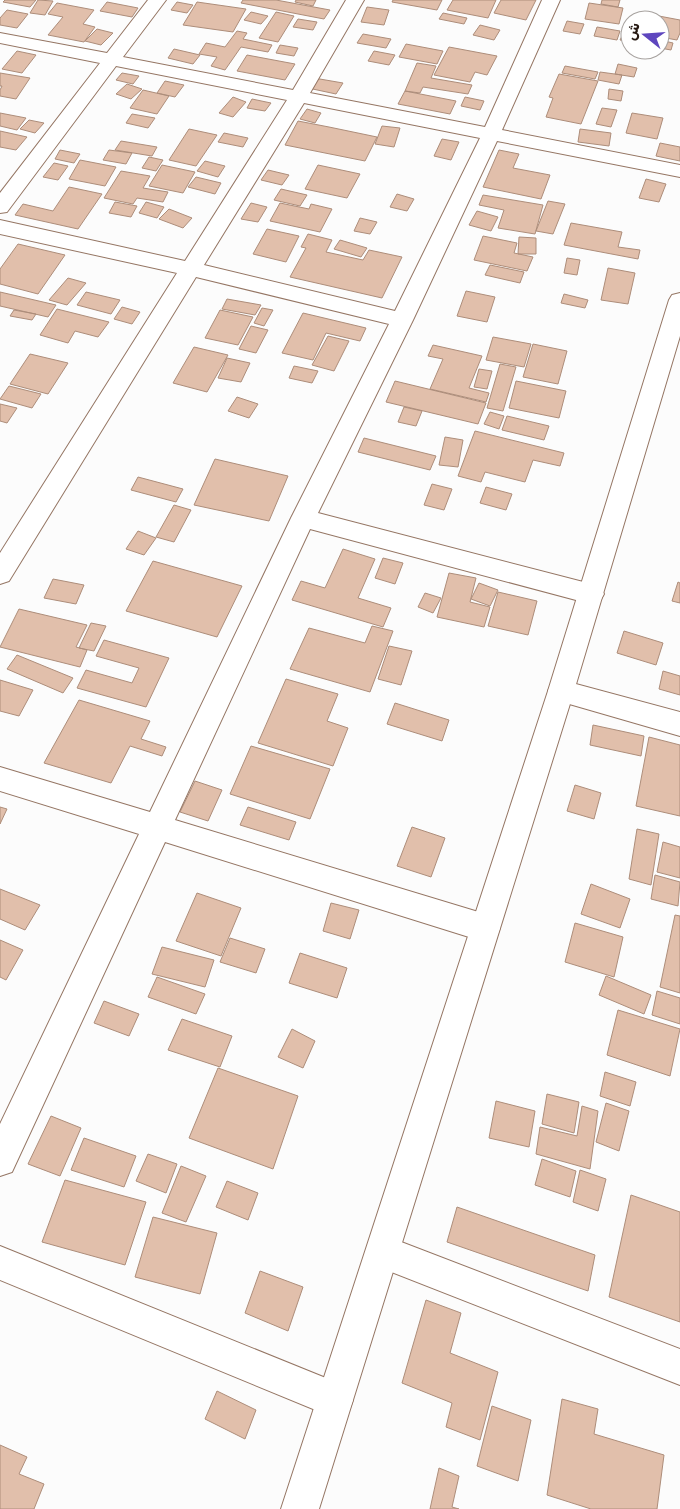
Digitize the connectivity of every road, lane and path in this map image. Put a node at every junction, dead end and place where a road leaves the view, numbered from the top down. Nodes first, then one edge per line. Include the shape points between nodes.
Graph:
1 (157, 0) edge
2 (355, 0) edge
3 (550, 0) edge
4 (0, 38) edge
5 (114, 60) junction
6 (298, 97) junction
7 (491, 134) junction
8 (680, 171) edge
9 (0, 207) edge
10 (0, 227) edge
11 (191, 269) junction
12 (678, 317) edge
13 (402, 320) junction
14 (303, 518) junction
15 (0, 574) edge
16 (591, 594) junction
17 (561, 691) junction
18 (680, 724) edge
19 (0, 779) edge
20 (158, 828) junction
21 (485, 928) junction
22 (0, 1160) edge
23 (382, 1252) junction
24 (0, 1263) edge
25 (680, 1367) edge
26 (335, 1400) junction
27 (300, 1509) edge

1 - 5 street
2 - 6 street
3 - 7 street
4 - 5 street
5 - 6 street
5 - 9 street
6 - 7 street
6 - 11 street
7 - 8 street
7 - 13 street
10 - 11 street
11 - 13 street
11 - 15 street
12 - 16 street
13 - 14 street
14 - 16 street
14 - 20 street
16 - 17 street
17 - 18 street
17 - 21 street
19 - 20 street
20 - 21 street
20 - 22 street
21 - 23 street
23 - 25 street
23 - 26 street
24 - 26 street
26 - 27 street

